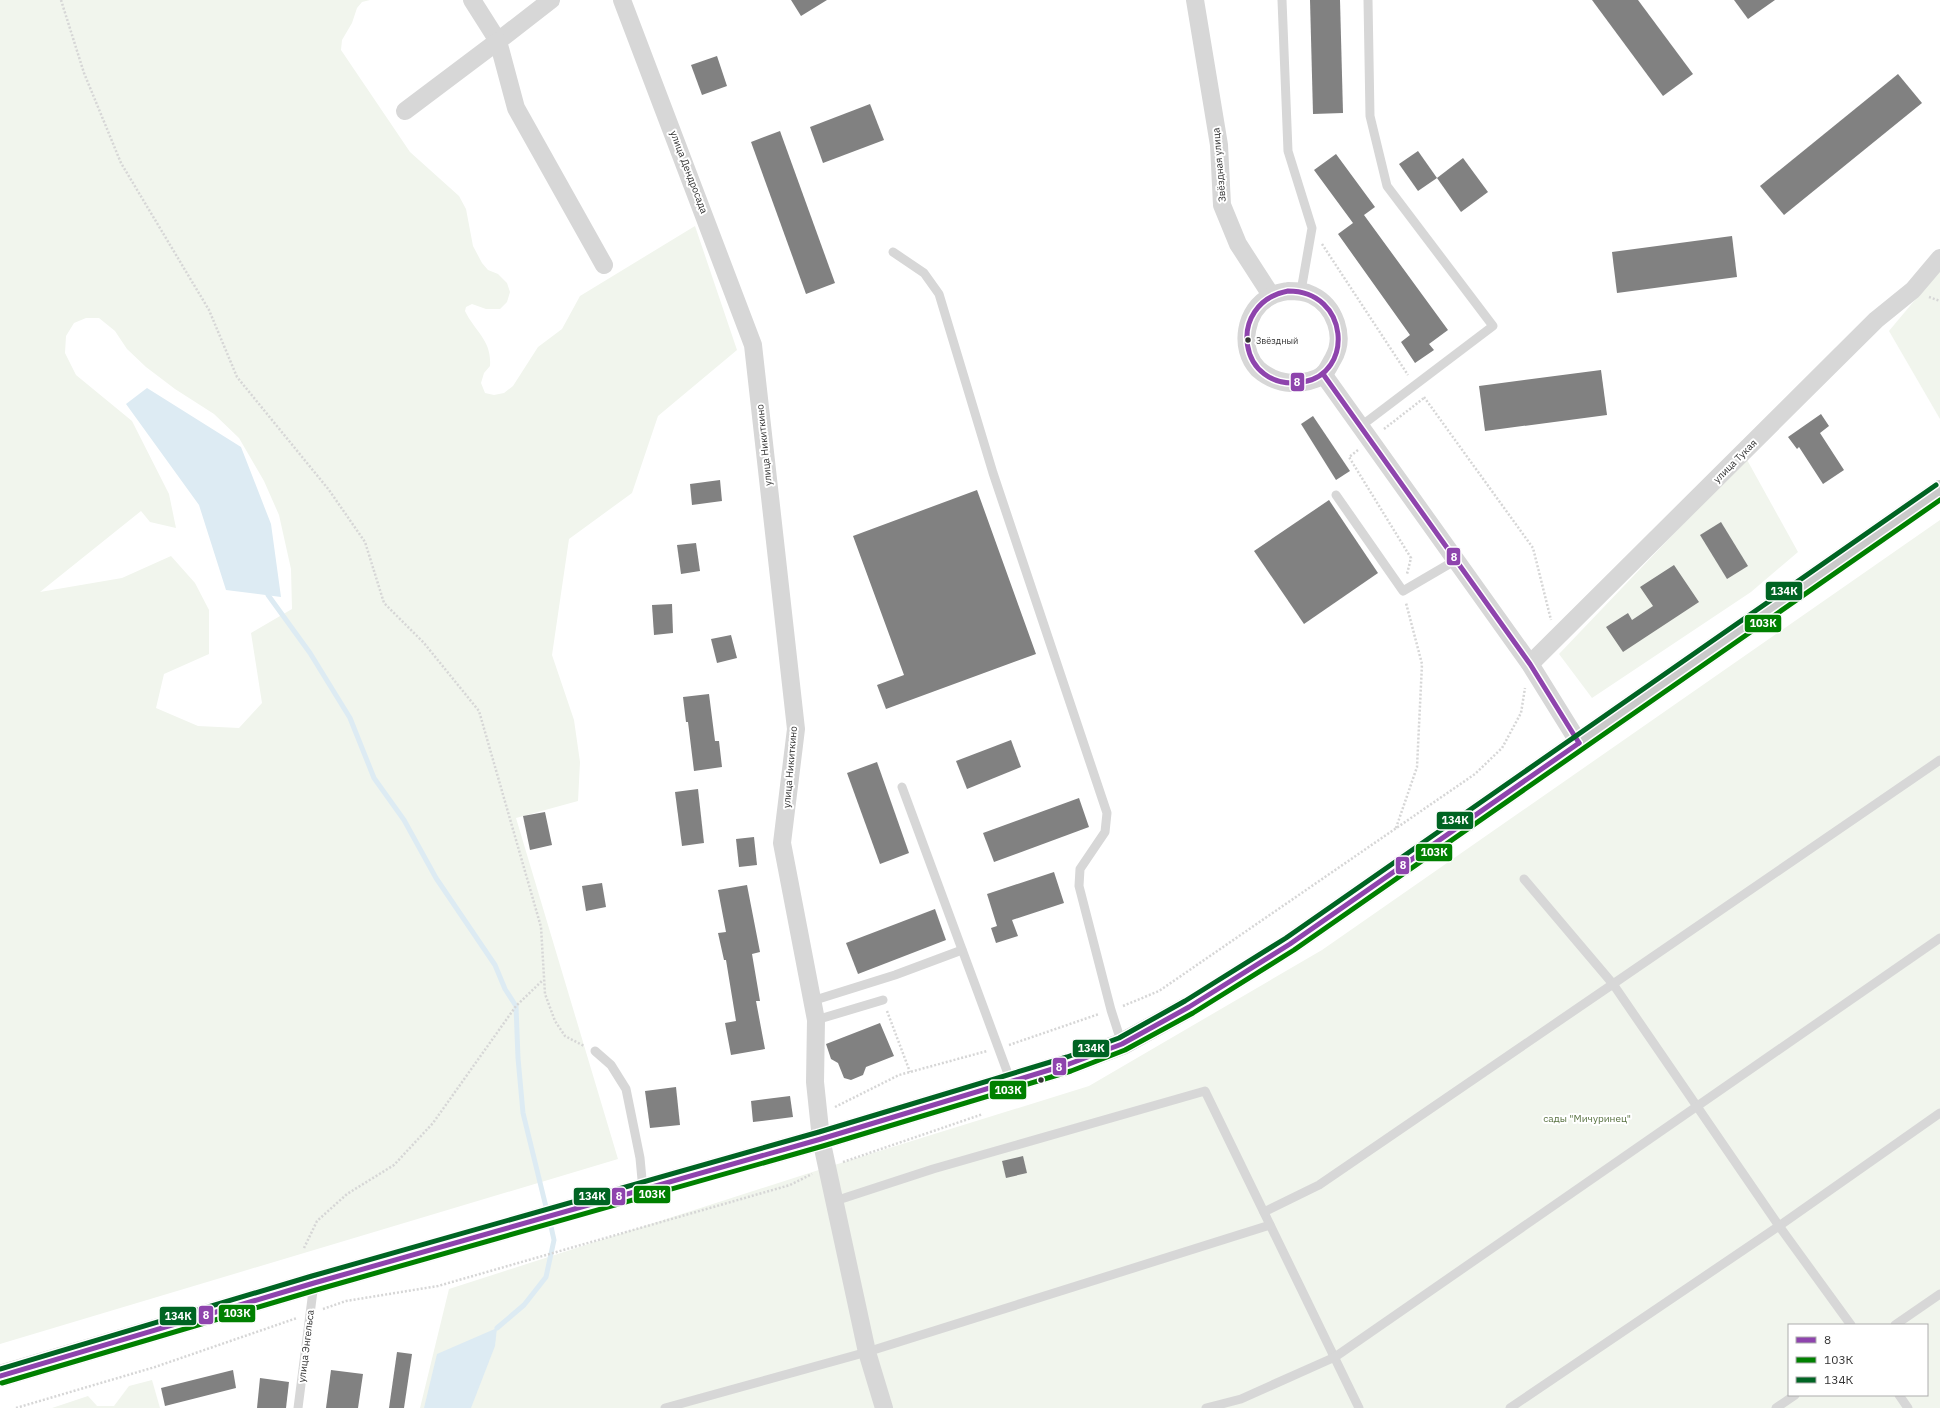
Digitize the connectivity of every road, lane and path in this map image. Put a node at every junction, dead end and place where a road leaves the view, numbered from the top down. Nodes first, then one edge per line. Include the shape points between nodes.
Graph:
1 (61, 0) edge
2 (472, 0) edge
3 (551, 0) edge
4 (622, 0) edge
5 (1194, 0) edge
6 (1282, 0) edge
7 (1368, 0) edge
8 (498, 41) junction
9 (405, 111) dead end
10 (1312, 228) junction
11 (893, 252) dead end
12 (1940, 258) edge
13 (604, 265) dead end
14 (1301, 291) junction
15 (1271, 295) junction
16 (753, 344) joint
17 (1323, 374) junction
18 (1416, 385) junction
19 (1424, 398) junction
20 (1366, 433) junction
21 (1940, 491) edge
22 (1336, 495) dead end
23 (1456, 560) junction
24 (1403, 591) junction
25 (1556, 638) junction
26 (1530, 664) junction
27 (1579, 743) junction
28 (1940, 760) edge
29 (902, 787) dead end
30 (1395, 828) junction
31 (1524, 879) dead end
32 (1940, 938) edge
33 (962, 950) junction
34 (544, 980) junction
35 (1613, 984) junction
36 (883, 1000) joint
37 (812, 1001) junction
38 (1111, 1010) junction
39 (816, 1020) junction
40 (1122, 1044) junction
41 (998, 1048) junction
42 (595, 1051) joint
43 (910, 1072) junction
44 (1011, 1082) junction
45 (1696, 1106) junction
46 (1940, 1113) edge
47 (983, 1114) dead end
48 (818, 1116) junction
49 (821, 1139) junction
50 (828, 1167) junction
51 (642, 1190) junction
52 (835, 1201) junction
53 (1264, 1212) junction
54 (1270, 1225) junction
55 (1779, 1226) junction
56 (304, 1248) dead end
57 (314, 1284) junction
58 (1940, 1294) edge
59 (316, 1311) dead end
60 (302, 1316) dead end
61 (1850, 1324) edge
62 (1896, 1324) edge
63 (867, 1352) junction
64 (1335, 1357) junction
65 (0, 1376) edge
66 (1794, 1396) edge
67 (1900, 1396) edge
68 (16, 1408) edge
69 (298, 1408) edge
70 (665, 1408) edge
71 (884, 1408) edge
72 (1206, 1408) edge
73 (1359, 1408) edge
74 (1510, 1408) edge
75 (1776, 1408) edge
76 (1908, 1408) edge

1 - 34 path via 84,73 121,163 209,310 237,377 329,490 365,542 384,603 424,643 480,711 541,927
2 - 8 street
3 - 8 street
4 - 16 street, улица Дендросада
5 - 15 street, Звёздная улица via 1219,145 1222,205 1238,244
6 - 10 lane via 1288,151
7 - 18 lane via 1370,116 1387,186 1493,326
8 - 9 street
8 - 13 street via 516,108
10 - 14 lane
10 - 18 path
11 - 38 lane via 924,273 939,294 993,472 1107,813 1105,832 1080,869 1079,886
12 - 25 street, улица Тукая via 1913,290 1876,320
14 - 15 street
14 - 17 street via 1313,295 1325,304 1337,324 1338,344 1335,356
15 - 17 street via 1253,312 1248,323 1246,339 1250,356 1258,368 1270,378 1283,382 1297,383
16 - 37 street, улица Никиткино via 796,729 782,843
17 - 20 street
18 - 19 path
18 - 20 lane
19 - 20 path
19 - 25 path via 1533,548
20 - 23 street
20 - 24 path via 1349,457 1411,558
21 - 27 main road
22 - 24 lane
23 - 24 lane
23 - 26 street
24 - 30 path via 1422,664 1417,767
25 - 26 street, улица Тукая
26 - 27 street
26 - 30 path via 1521,713 1502,748 1475,774
27 - 40 main road via 1290,944 1189,1007
28 - 35 lane
29 - 33 lane
30 - 38 path via 1159,991
31 - 35 lane
32 - 45 lane
33 - 37 lane via 895,975
33 - 41 lane
34 - 42 path via 545,994 565,1036
34 - 56 path via 516,1006 433,1123 394,1165 347,1194 317,1221
35 - 45 lane
35 - 53 lane via 1319,1185
36 - 39 lane
36 - 43 path
37 - 39 street, улица Никиткино
38 - 40 lane
38 - 41 path
39 - 48 street, улица Никиткино via 815,1082
40 - 44 main road
41 - 43 path
41 - 44 lane
42 - 51 lane via 611,1064 626,1089 640,1158
43 - 48 path via 898,1075
44 - 49 main road
45 - 55 lane
45 - 64 lane
46 - 55 lane
47 - 50 path
48 - 49 street, улица Никиткино
49 - 50 street, улица Никиткино
49 - 51 main road
50 - 52 street, улица Никиткино
50 - 59 path via 790,1185 438,1286 346,1301
51 - 57 main road
52 - 53 lane via 1205,1091
52 - 63 street, улица Никиткино
53 - 54 lane
54 - 63 lane
54 - 64 lane
55 - 61 lane
55 - 74 lane
57 - 65 main road
57 - 69 lane, улица Энгельса
58 - 62 lane
60 - 68 path via 155,1367
63 - 70 lane
63 - 71 street, улица Никиткино
64 - 72 lane via 1241,1399
64 - 73 lane
66 - 75 lane
67 - 76 lane

